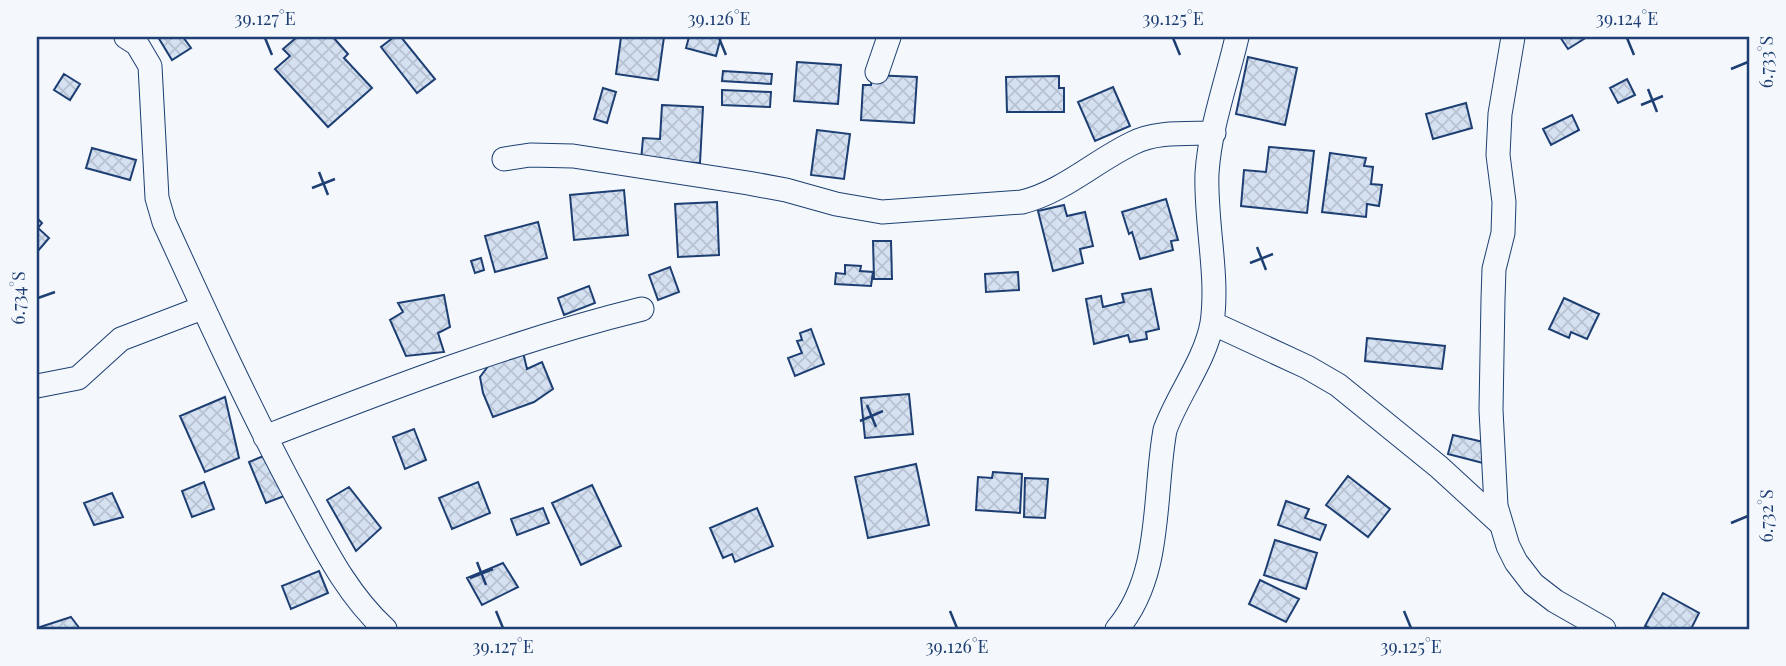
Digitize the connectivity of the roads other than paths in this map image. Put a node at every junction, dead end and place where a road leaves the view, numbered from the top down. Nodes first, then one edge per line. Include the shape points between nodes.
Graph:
1 (126, 37) edge
2 (889, 37) edge
3 (1237, 37) edge
4 (1513, 37) edge
5 (877, 72) dead end
6 (1214, 133) junction
7 (504, 159) dead end
8 (202, 308) junction
9 (642, 309) dead end
10 (1212, 323) junction
11 (37, 386) edge
12 (265, 437) junction
13 (1500, 523) junction
14 (385, 629) edge
15 (1117, 629) edge
16 (1604, 629) edge

1 - 8 street via 150,66 159,209
2 - 5 street
3 - 6 street
4 - 13 street via 1500,114 1498,155 1504,212 1494,269 1490,410
6 - 7 street via 1154,136 1133,142 1028,201 904,212 871,210 761,185 573,156
6 - 10 street via 1208,173
8 - 11 street via 121,338 78,378
8 - 12 street
9 - 12 street via 451,366
10 - 13 street via 1338,385
10 - 15 street via 1165,430 1150,561 1135,606
12 - 14 street via 336,569 366,612
13 - 16 street via 1516,562 1533,584

